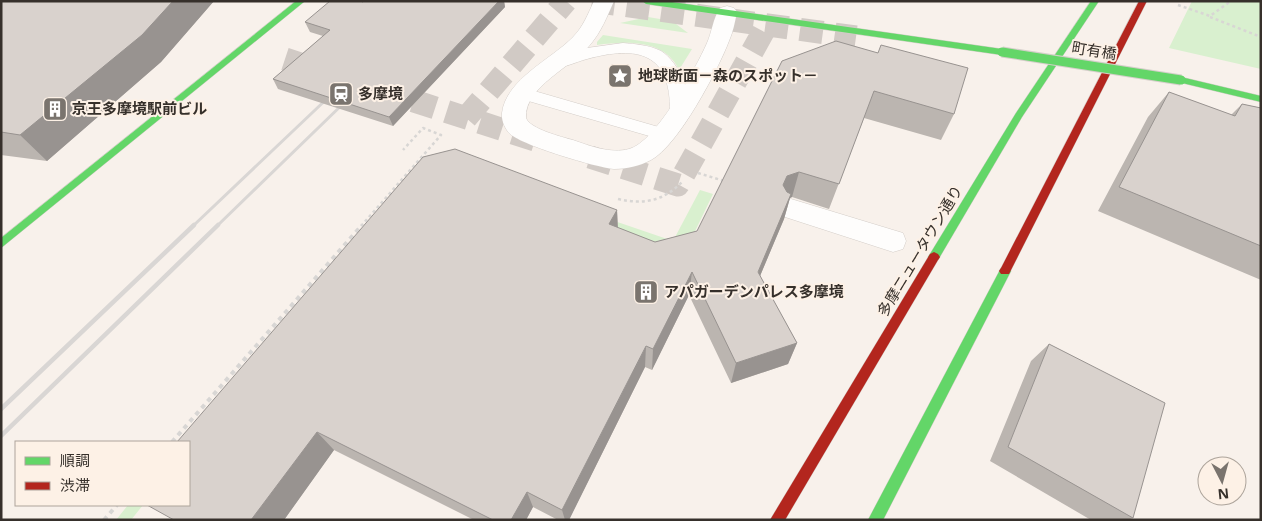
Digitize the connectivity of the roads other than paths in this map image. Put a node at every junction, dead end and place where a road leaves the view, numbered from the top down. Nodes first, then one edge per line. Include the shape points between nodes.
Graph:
1 (301, 1) edge
2 (604, 1) edge
3 (646, 1) edge
4 (1095, 1) edge
5 (1143, 1) edge
6 (727, 12) junction
7 (555, 63) junction
8 (524, 94) junction
9 (1261, 99) edge
10 (679, 112) junction
11 (663, 134) junction
12 (791, 209) edge
13 (893, 241) dead end
14 (1, 244) edge
15 (777, 520) edge
16 (875, 520) edge

1 - 14 main road
2 - 7 street via 591,29 580,43
3 - 6 main road, 町有橋
4 - 15 main road, 多摩ニュータウン通り via 1019,115
5 - 16 main road
6 - 9 main road, 町有橋, bridge via 1181,80
6 - 10 street via 718,43
7 - 8 street via 538,75
7 - 10 lane via 608,49 642,50 658,56 676,79
8 - 11 lane
8 - 11 street via 514,110 514,120 519,128 531,136 610,160 630,158 645,152
10 - 11 street
12 - 13 street

